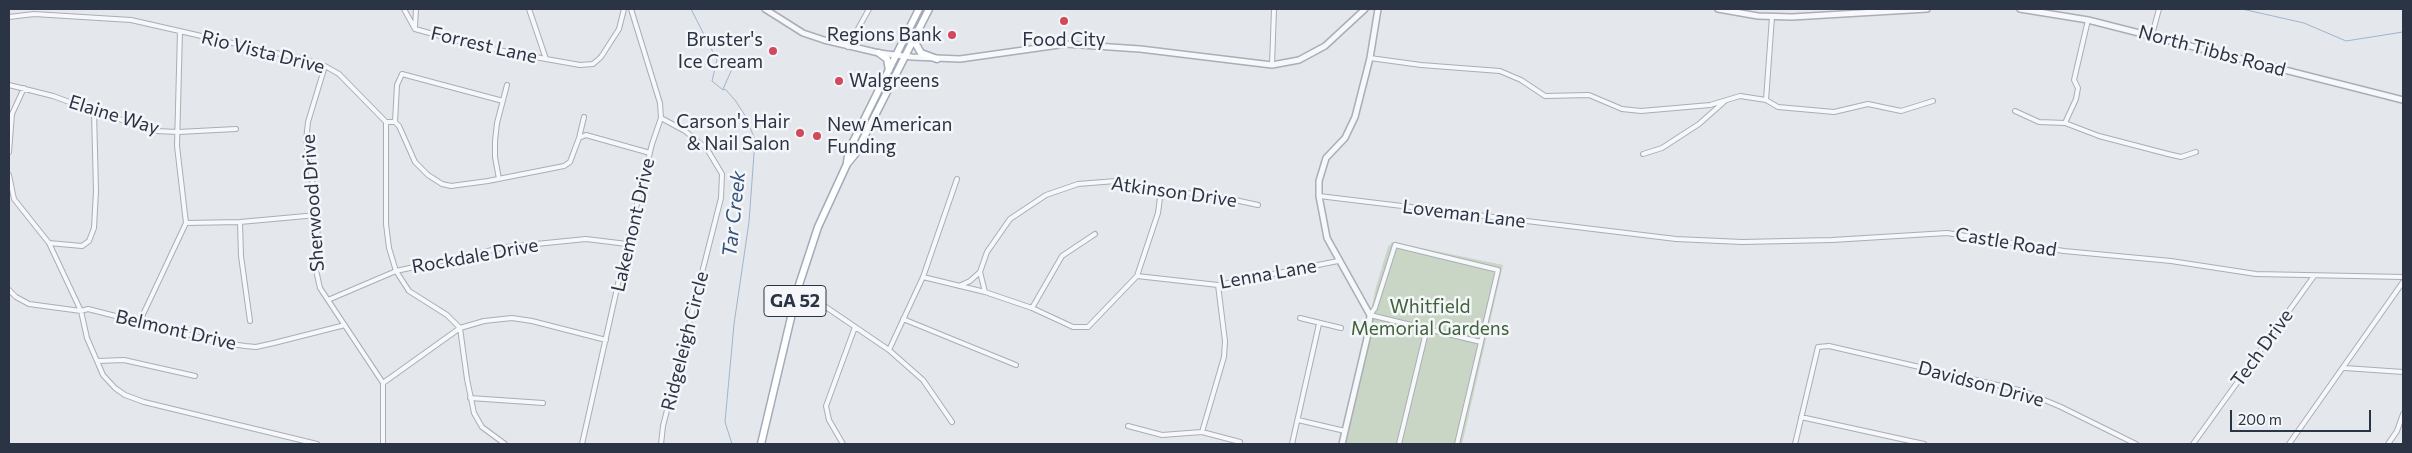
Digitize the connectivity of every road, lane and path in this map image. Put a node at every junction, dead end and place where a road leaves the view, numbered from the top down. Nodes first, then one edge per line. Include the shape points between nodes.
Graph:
1 (404, 9) edge
2 (416, 9) edge
3 (529, 9) edge
4 (624, 9) edge
5 (631, 9) edge
6 (765, 9) edge
7 (870, 9) edge
8 (919, 9) edge
9 (928, 9) edge
10 (1274, 9) edge
11 (1365, 9) edge
12 (1378, 9) edge
13 (1718, 9) edge
14 (1926, 9) edge
15 (2020, 9) edge
16 (2159, 9) edge
17 (1877, 10) edge
18 (2042, 10) edge
19 (1742, 11) edge
20 (9, 16) edge
21 (1772, 17) junction
22 (2088, 20) junction
23 (415, 30) junction
24 (180, 31) junction
25 (2152, 35) junction
26 (914, 39) junction
27 (848, 47) junction
28 (879, 53) junction
29 (896, 55) junction
30 (905, 56) junction
31 (1370, 58) junction
32 (546, 59) junction
33 (937, 59) junction
34 (1272, 65) junction
35 (325, 66) junction
36 (889, 70) junction
37 (9, 85) edge
38 (507, 85) dead end
39 (24, 88) junction
40 (1766, 100) junction
41 (2403, 100) edge
42 (503, 101) junction
43 (1725, 101) junction
44 (1933, 101) dead end
45 (2015, 111) dead end
46 (94, 112) junction
47 (584, 117) dead end
48 (661, 118) junction
49 (386, 122) junction
50 (395, 122) junction
51 (2065, 123) junction
52 (236, 128) dead end
53 (178, 132) junction
54 (579, 138) junction
55 (9, 152) edge
56 (2196, 152) dead end
57 (650, 153) junction
58 (1643, 154) dead end
59 (847, 164) junction
60 (9, 175) edge
61 (499, 179) junction
62 (956, 179) dead end
63 (1162, 190) junction
64 (1319, 196) junction
65 (1258, 205) dead end
66 (317, 215) junction
67 (240, 222) junction
68 (186, 223) junction
69 (1608, 231) joint
70 (1095, 234) dead end
71 (49, 244) junction
72 (627, 244) junction
73 (1338, 262) junction
74 (396, 271) junction
75 (980, 272) junction
76 (1137, 276) junction
77 (2314, 276) junction
78 (923, 277) junction
79 (2403, 277) edge
80 (2403, 282) edge
81 (1218, 285) junction
82 (958, 286) junction
83 (798, 288) junction
84 (9, 290) edge
85 (986, 292) junction
86 (328, 300) junction
87 (1032, 308) junction
88 (82, 311) junction
89 (1370, 315) junction
90 (1300, 318) dead end
91 (904, 319) junction
92 (250, 321) dead end
93 (139, 323) junction
94 (1319, 324) junction
95 (345, 325) junction
96 (855, 327) junction
97 (460, 328) junction
98 (1341, 328) dead end
99 (1427, 328) junction
100 (606, 340) junction
101 (1481, 342) junction
102 (889, 350) junction
103 (97, 361) junction
104 (1016, 365) dead end
105 (2345, 368) junction
106 (2403, 372) edge
107 (195, 376) dead end
108 (383, 382) junction
109 (470, 398) junction
110 (542, 403) dead end
111 (2403, 414) edge
112 (1801, 417) junction
113 (1298, 420) junction
114 (952, 422) dead end
115 (1128, 426) dead end
116 (1344, 431) junction
117 (1202, 432) junction
118 (1240, 442) dead end
119 (317, 444) edge
120 (383, 444) edge
121 (505, 444) edge
122 (582, 444) edge
123 (661, 444) edge
124 (761, 444) edge
125 (843, 444) edge
126 (1292, 444) edge
127 (1342, 444) edge
128 (1399, 444) edge
129 (1457, 444) edge
130 (1795, 444) edge
131 (1924, 444) edge
132 (2136, 444) edge
133 (2193, 444) edge
134 (2289, 444) edge
135 (2388, 444) edge

1 - 23 street, Forrest Lane
2 - 23 street
3 - 32 street
4 - 32 street, Forrest Lane via 619,28 593,64
5 - 48 street, Lakemont Drive via 660,103
6 - 27 street via 803,33
7 - 27 street
8 - 29 main road, GA 52
9 - 26 main road, GA 52
10 - 34 street
11 - 34 street via 1325,46 1299,60
12 - 31 street
13 - 19 street
14 - 17 street
15 - 18 street, North Tibbs Road
16 - 25 street
17 - 21 street
18 - 22 street, North Tibbs Road
19 - 21 street
20 - 24 street, Rio Vista Drive via 114,18
21 - 40 street
22 - 25 street, North Tibbs Road
22 - 51 street via 2074,80 2078,88 2076,99
23 - 32 street, Forrest Lane
24 - 35 street, Rio Vista Drive
24 - 53 street
25 - 41 street, North Tibbs Road
26 - 30 main road, GA 52
26 - 33 main road via 920,53
27 - 28 street
28 - 29 street
28 - 36 main road via 887,59
29 - 30 street
29 - 36 main road, GA 52
30 - 33 street
30 - 59 main road, GA 52 via 856,153
31 - 43 street via 1500,71 1545,96 1589,94 1622,109 1684,108
31 - 64 street via 1355,117 1345,138 1322,167
33 - 34 street via 1066,44 1140,49
35 - 49 street, Rio Vista Drive via 340,74
35 - 66 street, Sherwood Drive via 308,122 306,141
36 - 59 main road, GA 52 via 849,150
37 - 39 street, Elaine Way
38 - 42 street
39 - 46 street, Elaine Way
39 - 55 street via 12,114
40 - 43 street via 1740,96
40 - 44 street via 1778,107 1834,112 1868,104 1901,111
42 - 50 street via 402,74 397,85
42 - 61 street via 495,141
43 - 58 street via 1699,124 1662,148
45 - 51 street via 2039,122
46 - 53 street, Elaine Way via 156,131
46 - 71 street via 94,228 89,241 82,246
47 - 54 street
48 - 57 street, Lakemont Drive
48 - 123 street, Ridgeleigh Circle via 685,131 707,149 722,174 721,198
49 - 50 street
49 - 74 street via 386,224
50 - 61 street via 400,126 415,162 442,184 451,186
51 - 56 street via 2099,136 2181,157
52 - 53 street, Elaine Way
53 - 68 street
54 - 57 street via 586,135
54 - 61 street via 570,162 564,166
57 - 72 street, Lakemont Drive
59 - 83 main road, GA 52 via 818,227
60 - 71 street via 14,199
62 - 78 street
63 - 65 street, Atkinson Drive
63 - 75 street, Atkinson Drive via 1116,181 1078,184 1046,195 1010,219 987,252
63 - 76 street via 1158,213
64 - 69 street, Loveman Lane
64 - 73 street via 1327,238
66 - 67 street
66 - 86 street, Sherwood Drive via 316,270 320,288
67 - 68 street
67 - 92 street
68 - 93 street
69 - 77 street, Castle Road via 1742,242 1947,233 2256,274
70 - 87 street via 1062,256
71 - 88 street
72 - 74 street, Rockdale Drive via 586,239 506,247
72 - 100 street, Lakemont Drive
73 - 81 street, Lenna Lane
73 - 89 street
74 - 86 street, Rockdale Drive
74 - 97 street via 409,291 447,315
75 - 82 street
75 - 85 street
76 - 81 street, Lenna Lane
76 - 87 street via 1088,327 1073,327
77 - 79 street, Castle Road
77 - 133 street, Tech Drive
78 - 82 street
78 - 91 street
80 - 105 street
81 - 117 street via 1224,357
82 - 85 street
83 - 96 street
83 - 124 main road, GA 52
84 - 88 street, Belmont Drive via 30,304
85 - 87 street
86 - 95 street, Sherwood Drive
88 - 93 street, Belmont Drive via 88,309
88 - 103 street
89 - 99 street
89 - 101 street via 1395,245 1498,270
89 - 116 street
90 - 94 street
91 - 102 street
91 - 104 street
93 - 95 street, Belmont Drive via 218,342 256,347
94 - 98 street
94 - 113 street
95 - 108 street, Sherwood Drive
96 - 102 street
96 - 125 street via 826,406 829,420
97 - 100 street via 512,318
97 - 108 street
97 - 109 street
99 - 101 street
99 - 128 street
100 - 122 street, Lakemont Drive
101 - 129 street
102 - 114 street via 923,380
103 - 107 street via 124,360
103 - 119 street via 103,375 125,395
105 - 106 street
105 - 134 street
108 - 120 street
109 - 110 street
109 - 121 street via 482,427
111 - 135 street
112 - 130 street
112 - 131 street
112 - 132 street, Davidson Drive via 1818,347 1829,346 2023,392
113 - 116 street
113 - 126 street
115 - 117 street via 1162,434
116 - 127 street
117 - 118 street

